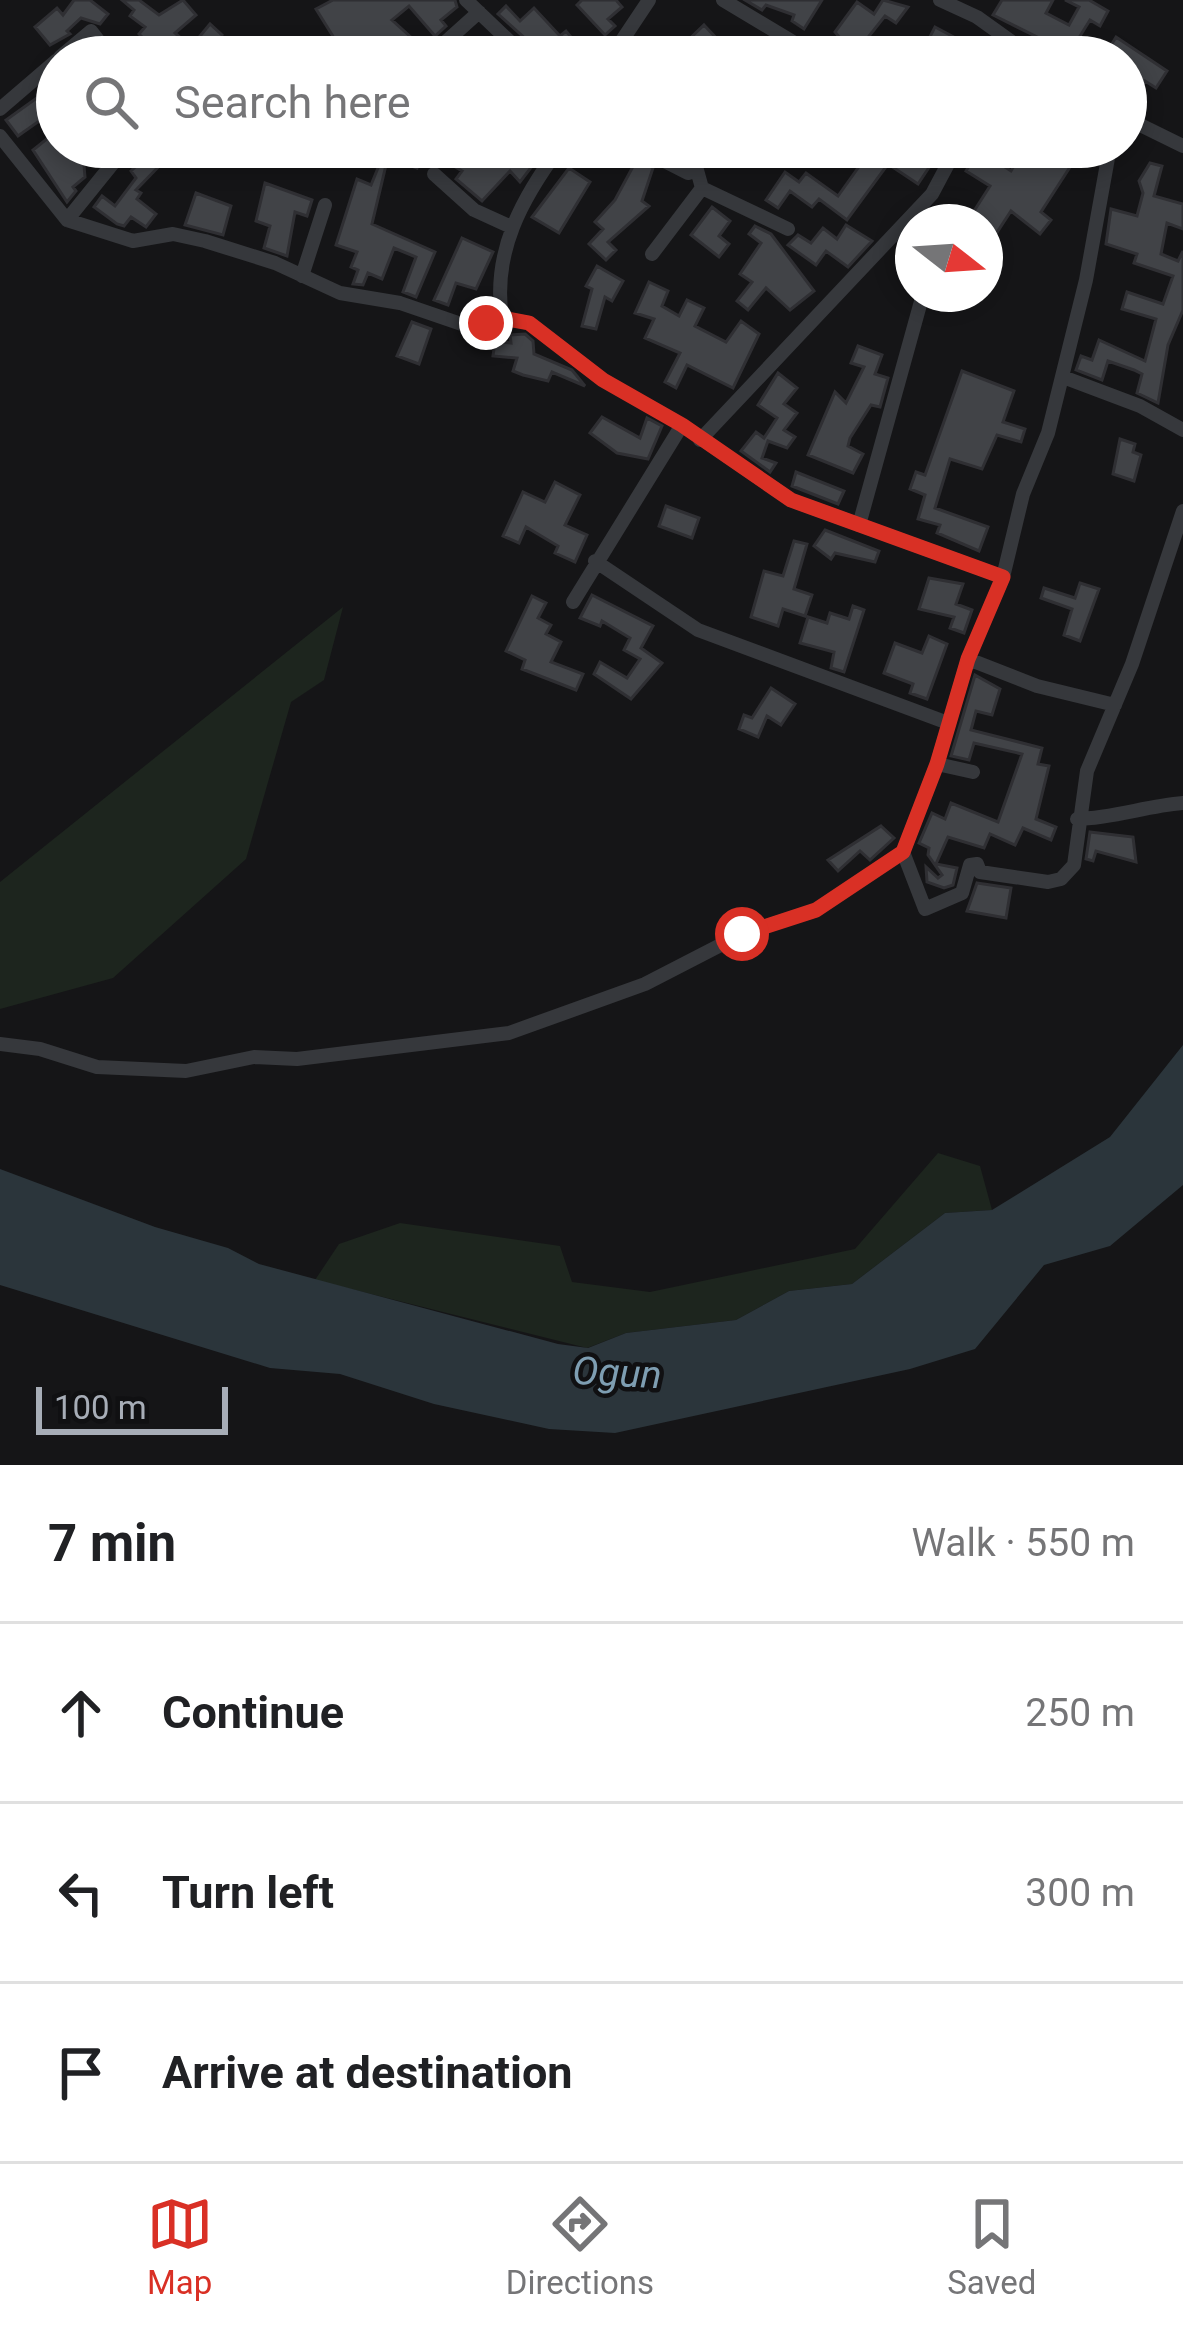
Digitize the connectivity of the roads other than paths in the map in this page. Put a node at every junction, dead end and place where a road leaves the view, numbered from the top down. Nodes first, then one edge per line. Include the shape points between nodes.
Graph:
1 (466, 0) edge
2 (649, 0) edge
3 (723, 0) edge
4 (940, 0) edge
5 (979, 0) edge
6 (479, 12) junction
7 (977, 17) junction
8 (452, 36) edge
9 (504, 36) edge
10 (625, 36) edge
11 (783, 36) edge
12 (1004, 36) edge
13 (36, 78) edge
14 (0, 109) edge
15 (1147, 128) edge
16 (0, 136) edge
17 (1183, 146) edge
18 (109, 168) edge
19 (547, 168) edge
20 (680, 168) edge
21 (946, 168) edge
22 (1107, 168) edge
23 (434, 174) dead end
24 (702, 188) junction
25 (922, 204) edge
26 (325, 205) dead end
27 (67, 220) junction
28 (511, 227) junction
29 (788, 229) dead end
30 (895, 233) edge
31 (652, 254) dead end
32 (302, 276) junction
33 (918, 312) edge
34 (502, 318) junction
35 (1064, 377) junction
36 (682, 425) junction
37 (1183, 430) edge
38 (700, 440) junction
39 (1183, 511) edge
40 (859, 526) junction
41 (595, 561) junction
42 (1003, 577) junction
43 (573, 602) dead end
44 (968, 659) junction
45 (1115, 706) junction
46 (947, 723) junction
47 (937, 764) junction
48 (973, 772) dead end
49 (1183, 802) edge
50 (1077, 819) junction
51 (903, 852) junction
52 (0, 1044) edge

1 - 6 street
2 - 10 street
3 - 11 street
4 - 7 street
5 - 7 street
6 - 8 street
6 - 9 street
7 - 12 street
13 - 14 street
15 - 17 street
16 - 27 street
18 - 27 street
19 - 28 street
20 - 24 street via 698,170
21 - 25 street
22 - 35 street
23 - 28 street via 474,210
24 - 29 street
24 - 31 street
26 - 32 street
27 - 32 street via 133,241 173,233
28 - 34 street via 498,288
30 - 38 street
32 - 34 street via 470,326
33 - 40 street
34 - 36 street via 529,323 603,380
35 - 37 street
35 - 42 street
36 - 38 street
36 - 41 street
38 - 40 street via 791,500
39 - 45 street
40 - 42 street
41 - 43 street
41 - 46 street via 698,630
42 - 44 street
44 - 45 street
44 - 46 street
45 - 50 street via 1087,770
46 - 47 street
47 - 48 street
47 - 51 street
49 - 50 street
50 - 51 street via 1074,866 1061,880 980,872 977,864 962,893 932,910 921,906
51 - 52 street via 816,910 509,1033 185,1071 97,1067

